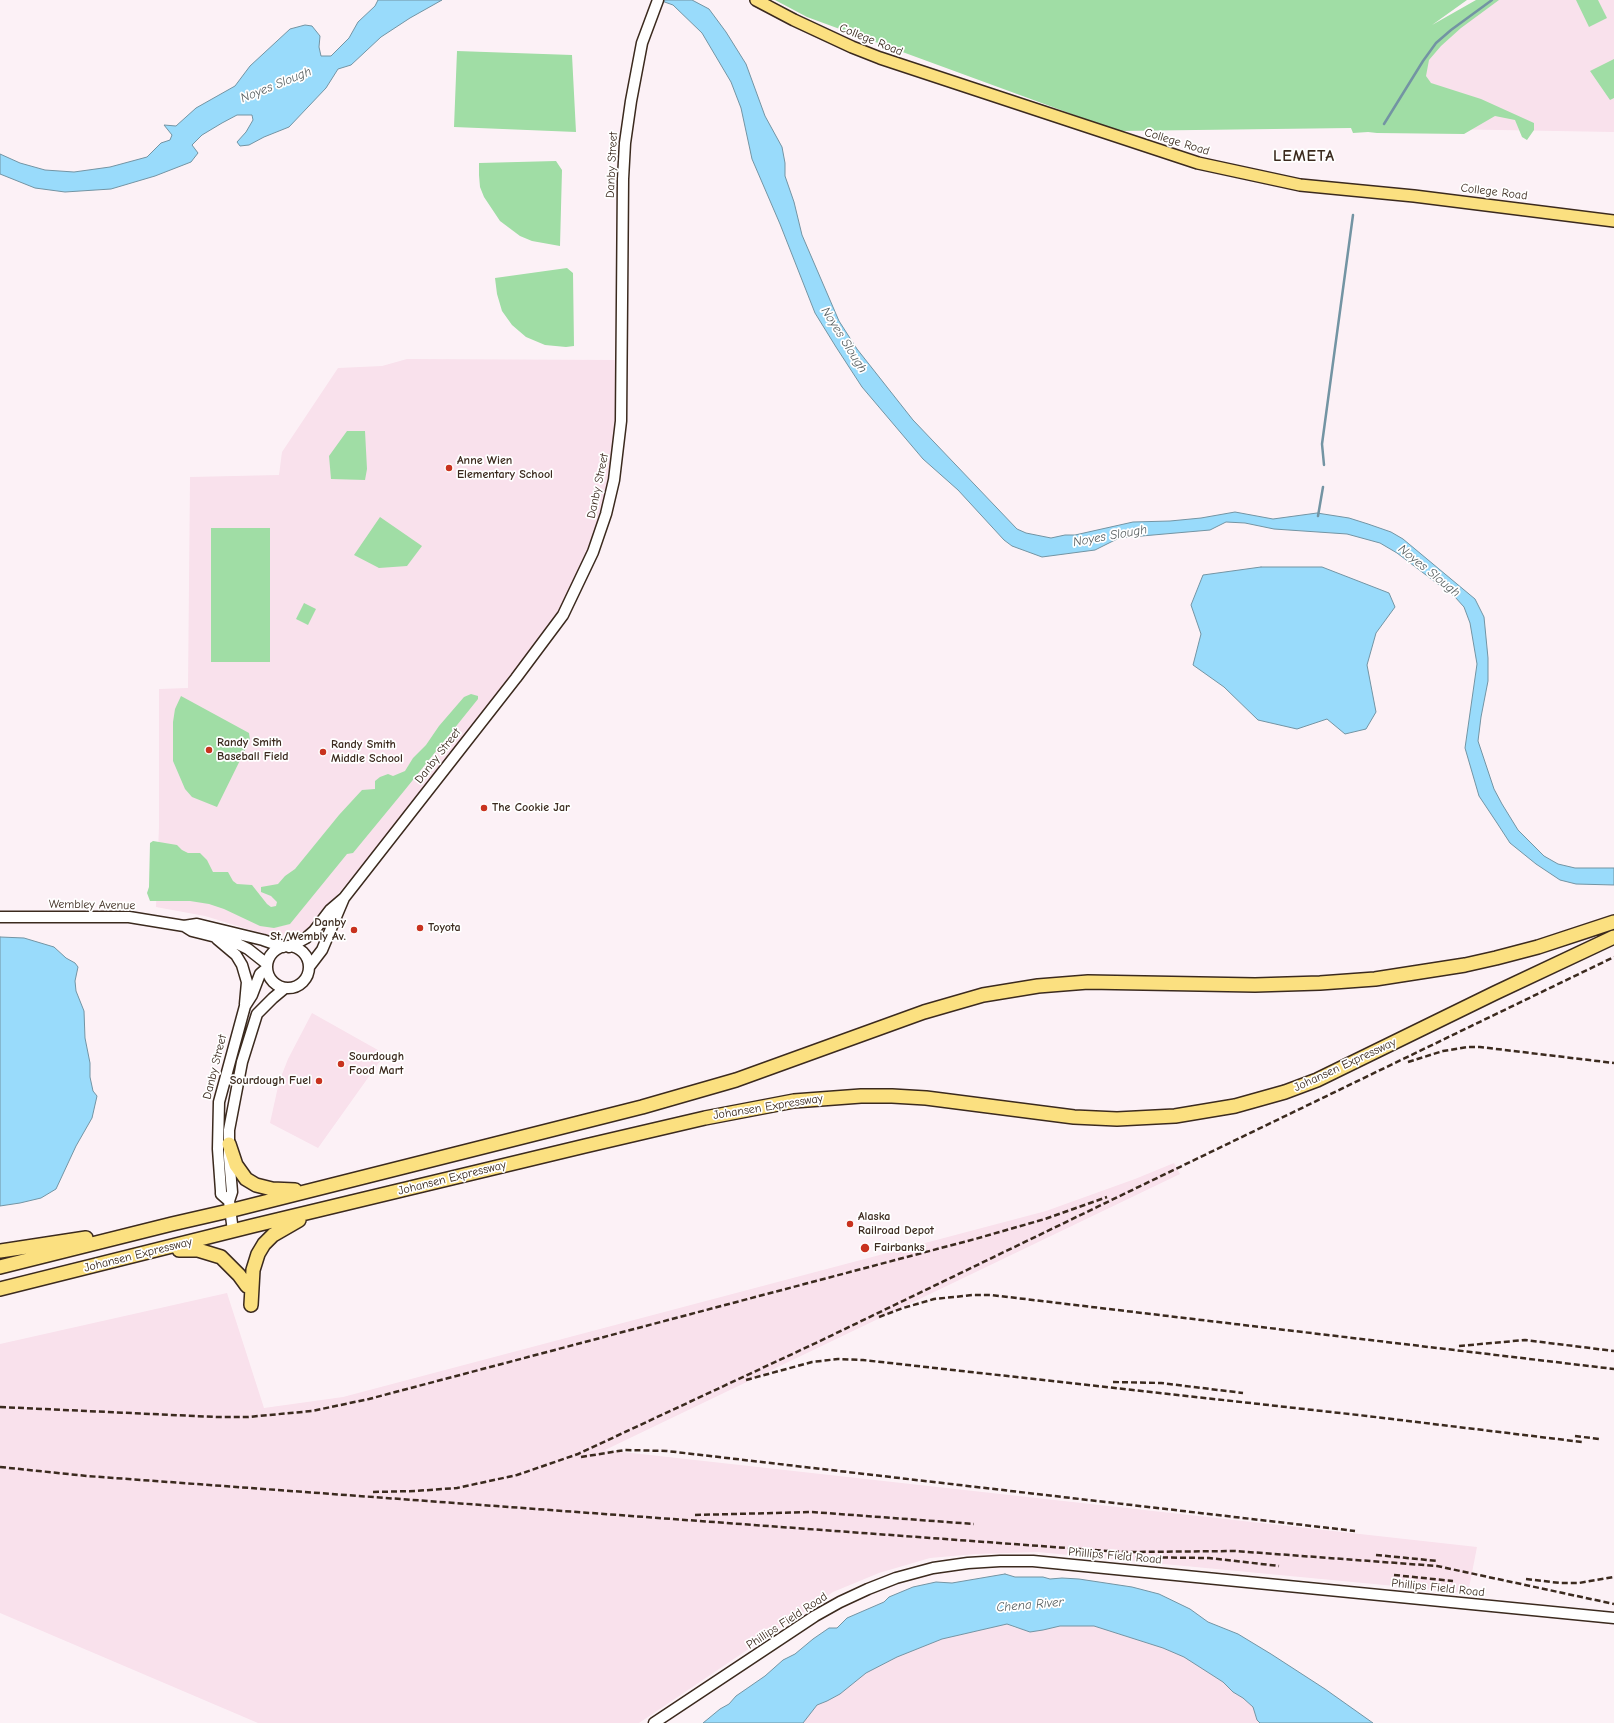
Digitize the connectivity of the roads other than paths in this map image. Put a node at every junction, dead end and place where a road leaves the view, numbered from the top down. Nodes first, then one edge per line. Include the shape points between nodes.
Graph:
1 (658, 0) edge
2 (756, 0) edge
3 (1614, 221) edge
4 (344, 898) junction
5 (0, 917) edge
6 (1614, 922) edge
7 (184, 926) junction
8 (1614, 937) edge
9 (216, 938) junction
10 (286, 947) junction
11 (267, 966) junction
12 (309, 967) junction
13 (285, 988) junction
14 (245, 1006) junction
15 (229, 1144) junction
16 (321, 1188) junction
17 (229, 1206) junction
18 (319, 1210) junction
19 (172, 1224) junction
20 (233, 1231) junction
21 (0, 1251) edge
22 (155, 1251) junction
23 (0, 1267) edge
24 (247, 1286) dead end
25 (0, 1290) edge
26 (251, 1305) dead end
27 (1614, 1618) edge
28 (654, 1723) edge

1 - 4 street, Danby Street via 642,43 625,143 620,429 614,480 593,552 563,615
2 - 3 main road, College Road via 801,24 880,58 1198,163 1300,185
4 - 10 street, Danby Street via 306,938
4 - 12 street, Danby Street via 322,950
5 - 7 street, Wembley Avenue via 129,917
6 - 16 highway, Johansen Expressway via 1496,958 1375,979 1255,985 1088,982 1038,986 983,995 924,1012 694,1093
7 - 9 street, Wembley Avenue
7 - 10 street, Wembley Avenue via 197,924
8 - 18 highway, Johansen Expressway via 1317,1080 1235,1106 1175,1116 1117,1119 1074,1117 926,1098 861,1096 801,1100 705,1118
9 - 11 street, Wembley Avenue via 232,941 248,949
9 - 14 street via 236,955 242,964 247,982
10 - 11 street via 273,953
10 - 12 street via 301,951
11 - 13 street via 273,982
11 - 14 street, Danby Street via 260,974
12 - 13 street via 301,984
13 - 15 street, Danby Street via 257,1014 242,1062 231,1116
14 - 17 street, Danby Street via 219,1102 218,1149 221,1194
15 - 16 highway via 241,1174 256,1185 279,1190
15 - 17 street, Danby Street via 232,1192
16 - 17 highway, Johansen Expressway
17 - 19 highway, Johansen Expressway
17 - 20 street
18 - 20 highway, Johansen Expressway
18 - 26 highway via 282,1229 264,1244 255,1262
19 - 21 highway
19 - 23 highway, Johansen Expressway
20 - 22 highway, Johansen Expressway
22 - 24 highway via 188,1249 214,1254 229,1264
22 - 25 highway, Johansen Expressway
27 - 28 street, Phillips Field Road via 1033,1561 968,1563 933,1568 896,1578 840,1602

